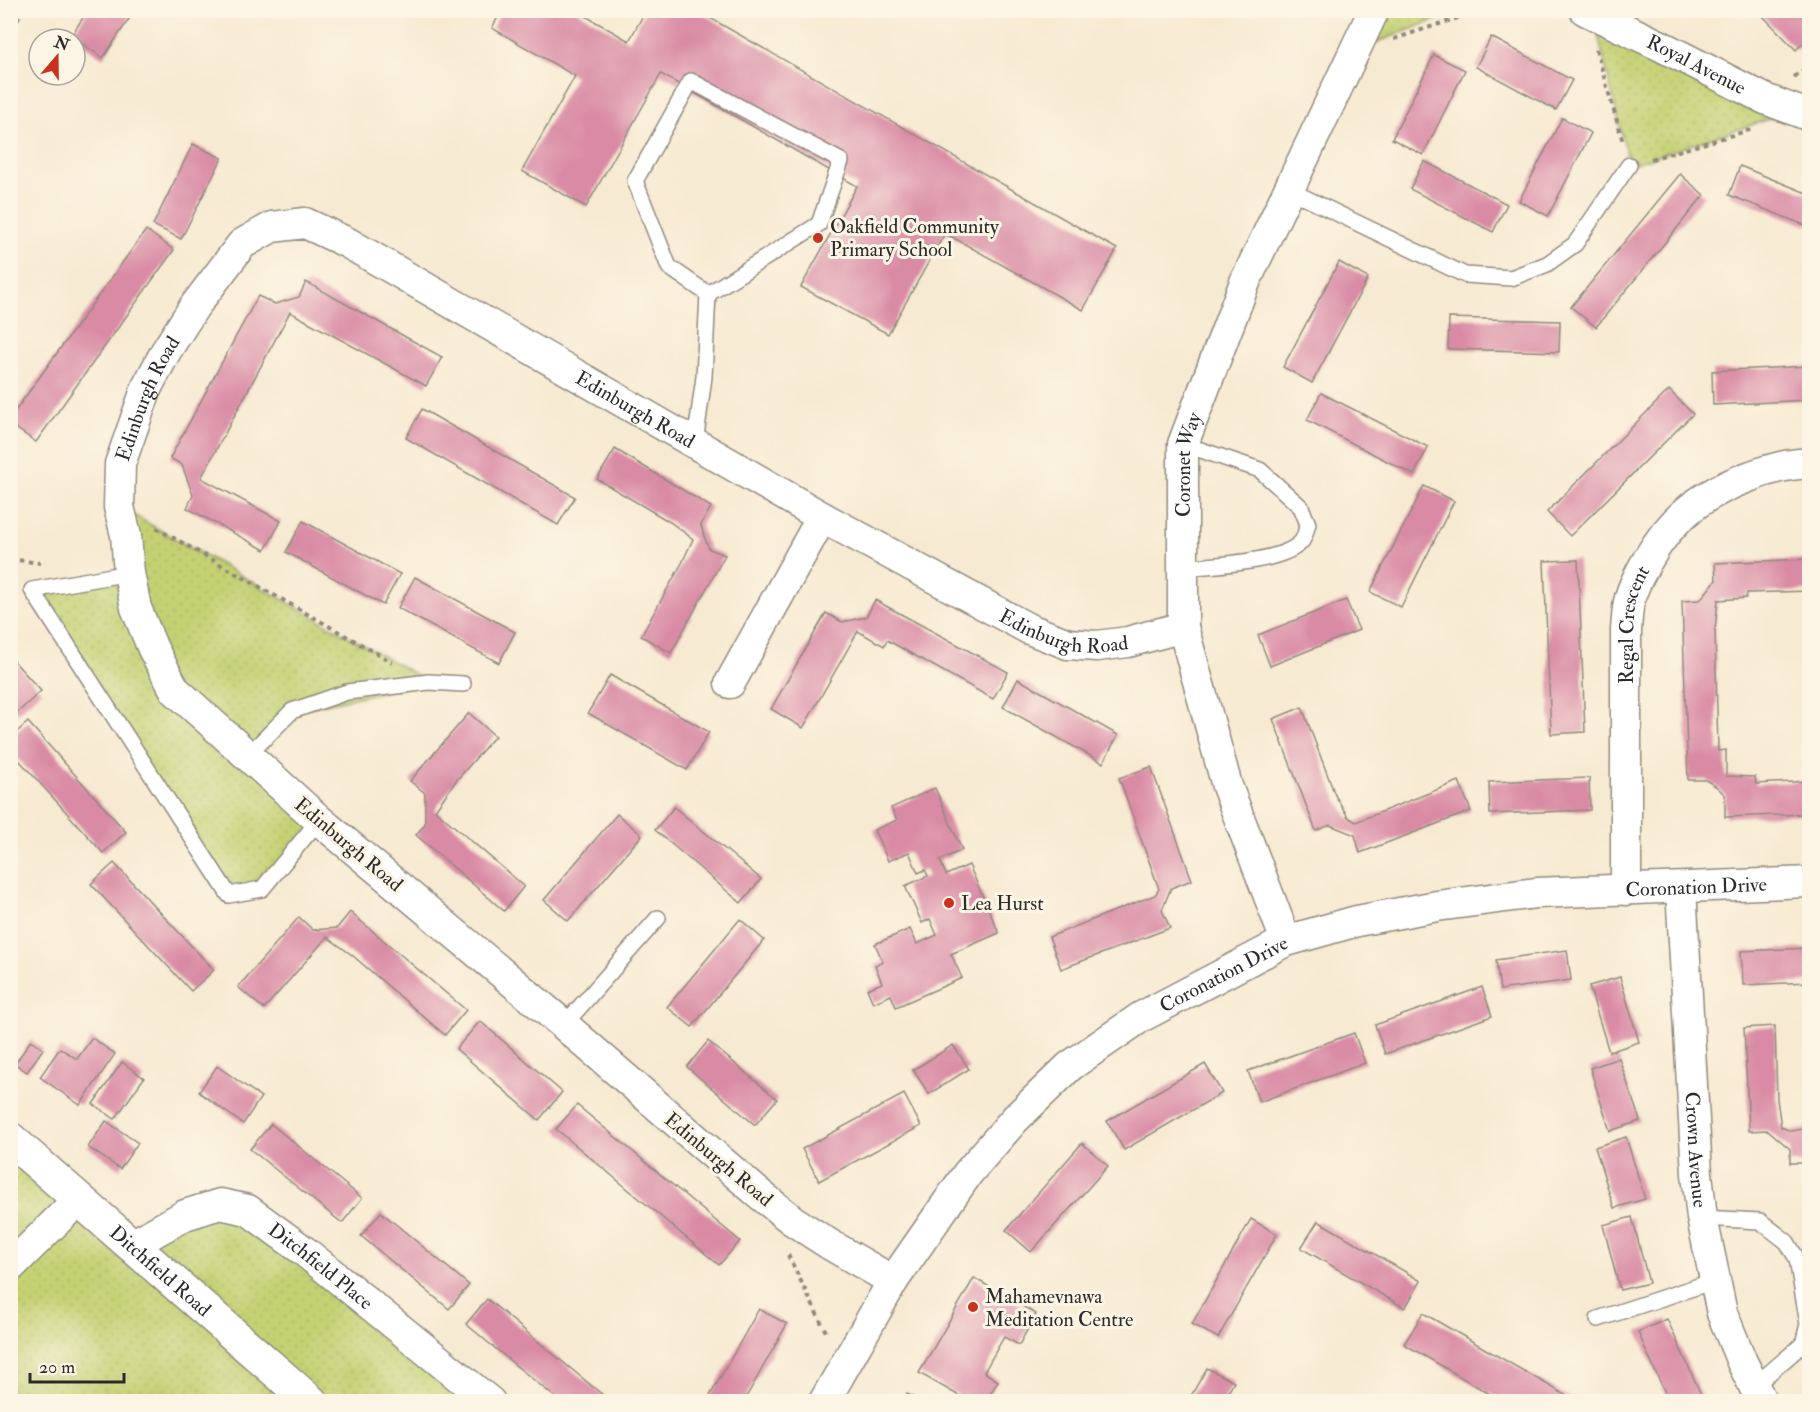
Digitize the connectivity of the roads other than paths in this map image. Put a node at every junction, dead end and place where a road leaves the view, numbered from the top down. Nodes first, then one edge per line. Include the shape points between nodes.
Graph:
1 (1374, 10) edge
2 (1586, 10) edge
3 (1807, 115) edge
4 (1629, 165) road end
5 (1289, 190) junction
6 (708, 294) junction
7 (694, 443) junction
8 (1183, 444) junction
9 (1809, 464) edge
10 (822, 518) junction
11 (1183, 568) junction
12 (129, 573) junction
13 (1183, 627) junction
14 (730, 683) dead end
15 (463, 684) dead end
16 (248, 756) junction
17 (318, 820) junction
18 (1809, 882) edge
19 (1681, 888) junction
20 (1626, 890) junction
21 (658, 918) dead end
22 (1286, 941) junction
23 (564, 1025) junction
24 (10, 1139) edge
25 (78, 1200) junction
26 (1701, 1218) junction
27 (132, 1245) junction
28 (10, 1267) edge
29 (893, 1281) junction
30 (1714, 1281) junction
31 (1806, 1283) edge
32 (1598, 1319) dead end
33 (1758, 1394) edge
34 (311, 1401) edge
35 (490, 1401) edge
36 (824, 1401) edge

1 - 5 street, Coronet Way
2 - 3 street, Royal Avenue via 1765,99
4 - 5 lane via 1575,244 1547,264 1511,278 1465,275
5 - 8 street, Coronet Way via 1245,282
6 - 6 lane via 669,267 635,181 691,81 841,161 819,224
6 - 7 lane via 704,377
7 - 10 street, Edinburgh Road
7 - 12 street, Edinburgh Road via 348,243 305,223 272,226 242,244 194,308 147,387 120,464 119,507
8 - 11 street, Coronet Way
8 - 11 lane via 1260,470 1301,507 1308,524 1302,541 1282,554
9 - 20 street, Regal Crescent via 1764,471 1699,500 1674,522 1640,573 1630,598 1626,630
10 - 13 street, Edinburgh Road via 1029,629 1068,644 1128,642
10 - 14 street
11 - 13 street, Coronet Way
12 - 16 street, Edinburgh Road via 136,608 175,690
12 - 17 lane via 32,590 229,895 262,890
13 - 22 street, Coronet Way via 1227,786
15 - 16 lane via 429,682 347,692 292,711
16 - 17 street, Edinburgh Road
17 - 23 street, Edinburgh Road
18 - 19 street, Coronation Drive
19 - 20 street, Coronation Drive
19 - 26 street, Crown Avenue
20 - 22 street, Coronation Drive via 1536,893 1437,906 1357,921
21 - 23 lane
22 - 29 street, Coronation Drive via 1141,1017 1070,1066 1015,1119 968,1173
23 - 29 street, Edinburgh Road via 792,1220
24 - 25 street, Ditchfield Road
25 - 27 street, Ditchfield Road
25 - 28 street
26 - 30 street, Crown Avenue
26 - 31 lane via 1760,1221 1787,1242
27 - 34 street, Ditchfield Road
27 - 35 street, Ditchfield Place via 185,1215 220,1204 248,1210
29 - 36 street, Coronation Drive
30 - 32 lane
30 - 33 street, Crown Avenue via 1722,1313
31 - 33 lane via 1808,1324 1803,1344

